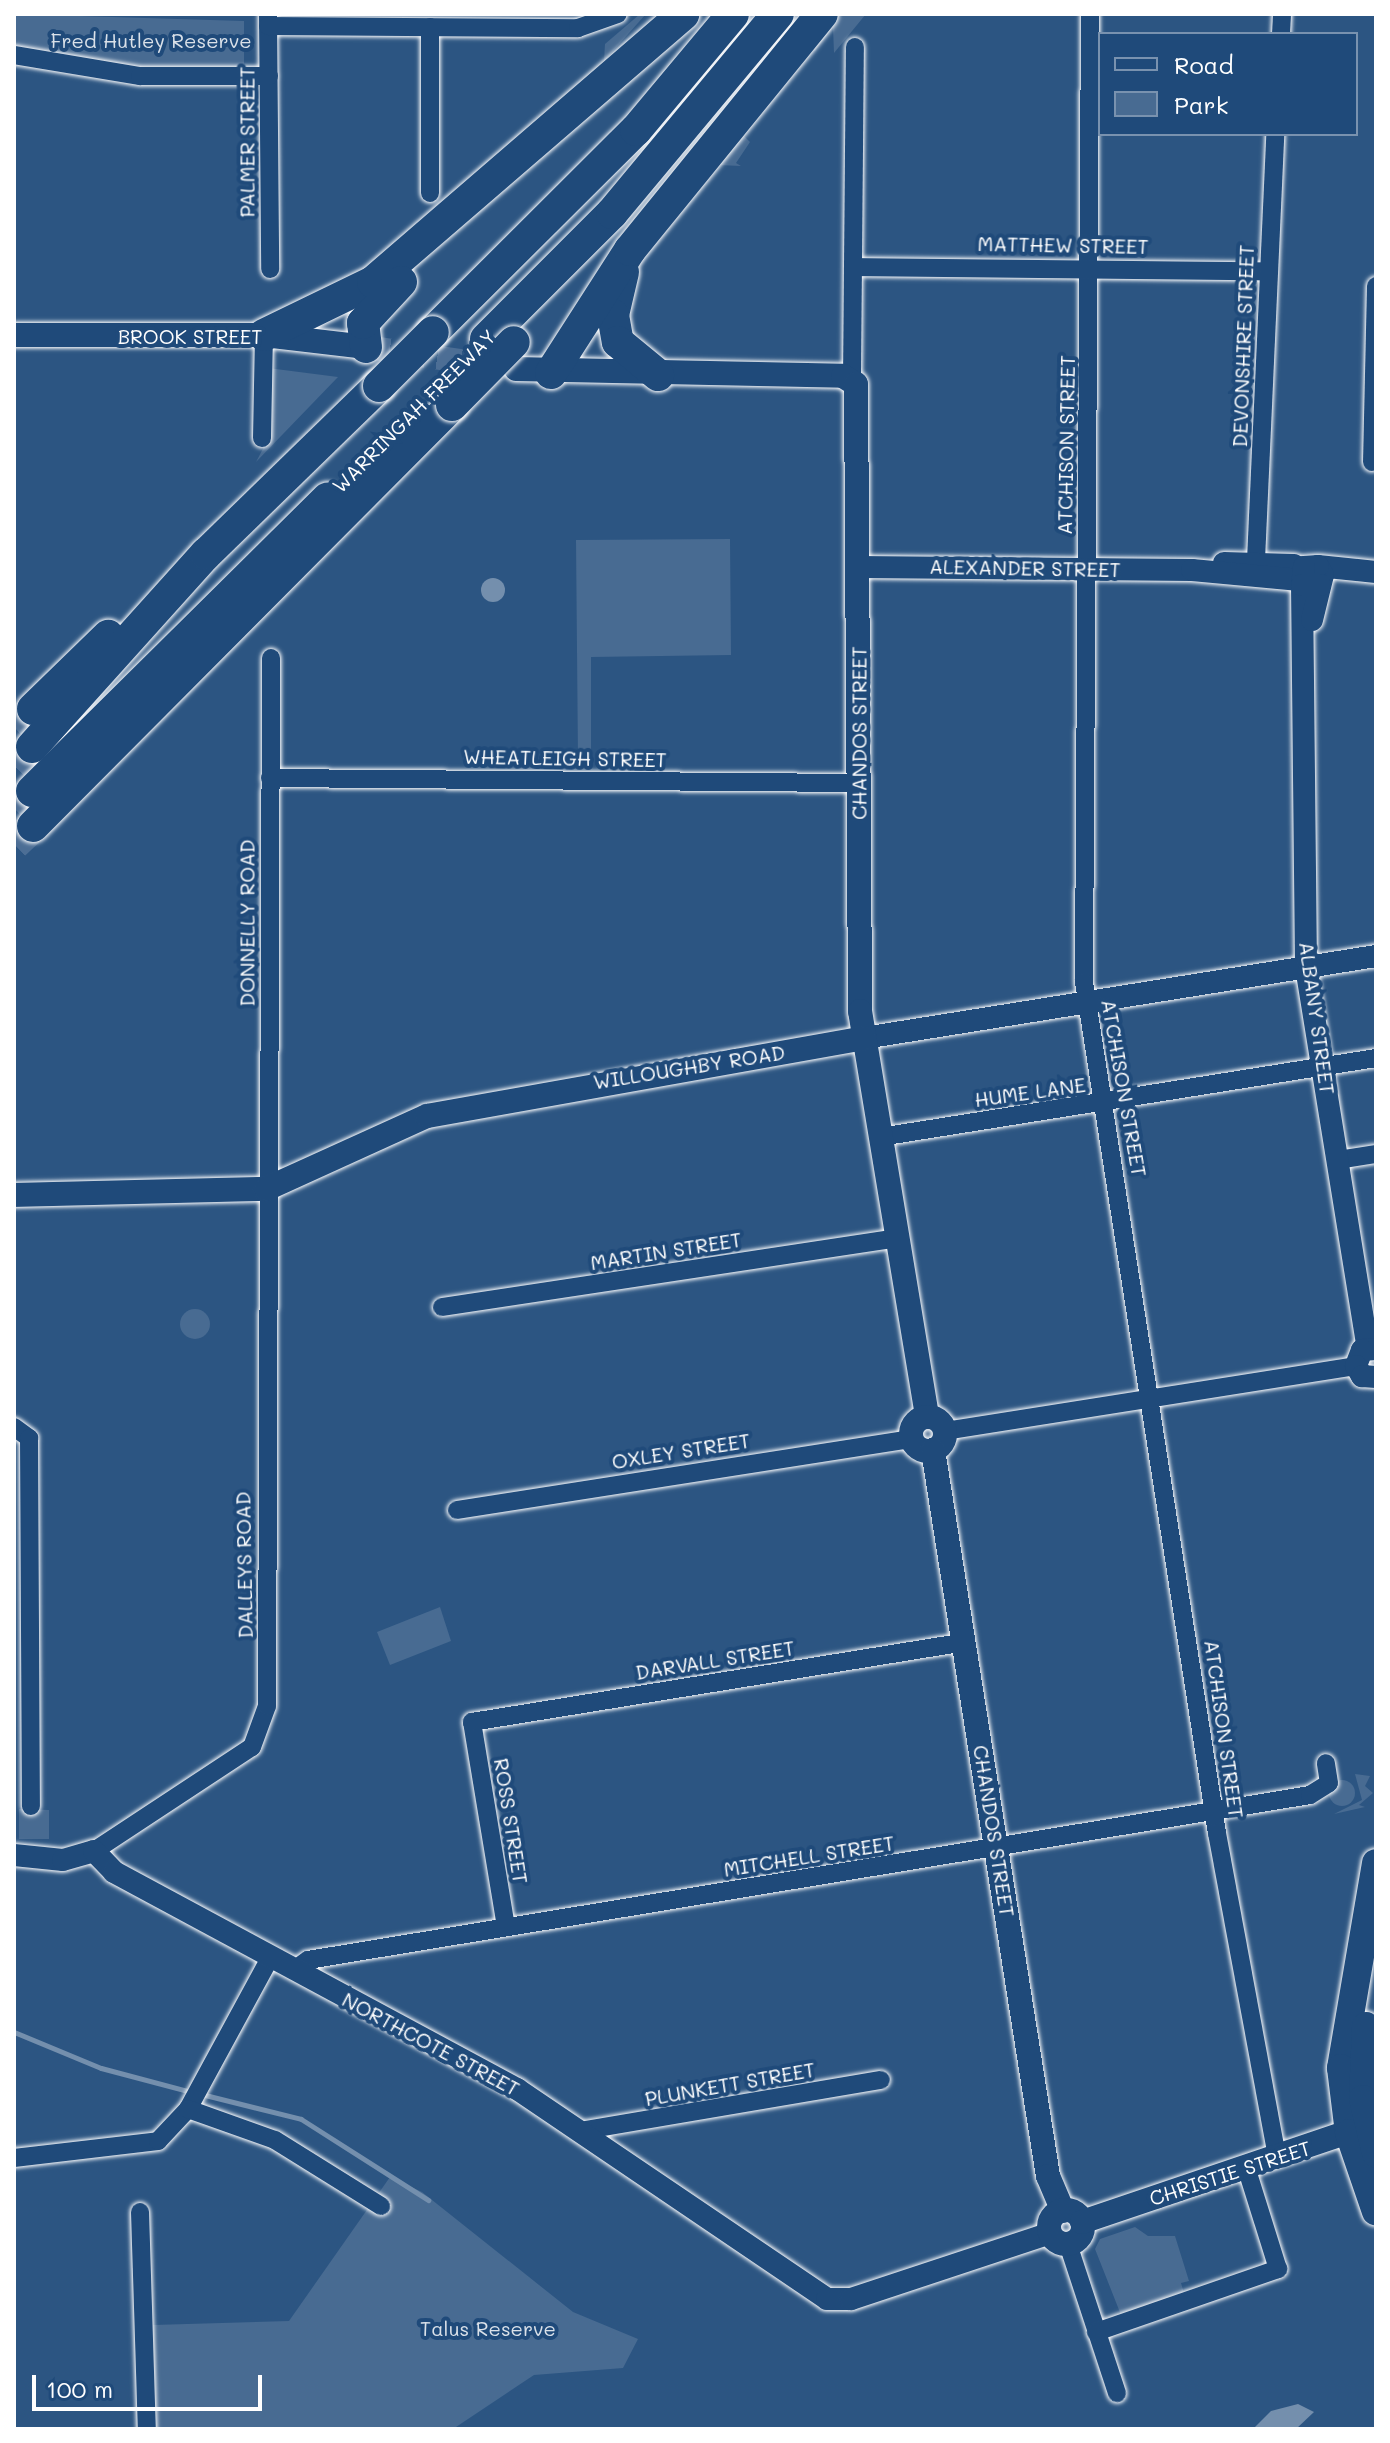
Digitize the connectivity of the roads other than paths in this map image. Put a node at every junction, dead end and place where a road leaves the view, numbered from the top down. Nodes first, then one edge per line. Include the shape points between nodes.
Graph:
1 (667, 14) edge
2 (683, 14) edge
3 (733, 14) edge
4 (778, 14) edge
5 (822, 14) edge
6 (1090, 14) edge
7 (612, 19) edge
8 (268, 20) edge
9 (430, 27) junction
10 (855, 47) dead end
11 (14, 55) edge
12 (627, 67) junction
13 (269, 76) junction
14 (1275, 136) edge
15 (430, 193) dead end
16 (476, 199) junction
17 (630, 250) junction
18 (857, 267) junction
19 (1089, 268) junction
20 (270, 269) dead end
21 (1267, 271) junction
22 (1376, 286) edge
23 (14, 335) edge
24 (264, 335) junction
25 (366, 347) joint
26 (506, 350) junction
27 (551, 373) junction
28 (658, 375) junction
29 (852, 379) junction
30 (442, 402) junction
31 (262, 438) dead end
32 (1372, 462) dead end
33 (206, 554) junction
34 (1256, 560) junction
35 (858, 567) junction
36 (1085, 569) junction
37 (1192, 570) junction
38 (1365, 572) edge
39 (1311, 577) junction
40 (271, 658) dead end
41 (33, 709) tunnel mouth
42 (32, 747) tunnel mouth
43 (270, 778) junction
44 (859, 783) junction
45 (32, 791) tunnel mouth
46 (33, 826) tunnel mouth
47 (1376, 956) edge
48 (1306, 967) junction
49 (1086, 1003) junction
50 (864, 1038) junction
51 (1376, 1058) edge
52 (1322, 1066) junction
53 (1105, 1103) junction
54 (880, 1137) junction
55 (1376, 1154) edge
56 (1338, 1160) junction
57 (266, 1189) junction
58 (14, 1195) edge
59 (896, 1238) junction
60 (442, 1307) dead end
61 (1371, 1368) edge
62 (1152, 1397) junction
63 (22, 1432) edge
64 (929, 1434) junction
65 (457, 1510) dead end
66 (965, 1642) junction
67 (472, 1722) joint
68 (1326, 1763) dead end
69 (31, 1806) dead end
70 (1213, 1810) junction
71 (996, 1848) junction
72 (94, 1851) junction
73 (14, 1855) edge
74 (1376, 1863) edge
75 (506, 1927) junction
76 (270, 1958) junction
77 (294, 1970) junction
78 (1376, 1970) edge
79 (881, 2080) dead end
80 (188, 2109) junction
81 (1364, 2126) edge
82 (585, 2130) junction
83 (1376, 2153) edge
84 (1277, 2156) junction
85 (14, 2158) edge
86 (1246, 2167) junction
87 (381, 2206) dead end
88 (140, 2212) dead end
89 (1376, 2212) edge
90 (1072, 2216) junction
91 (1059, 2239) junction
92 (1096, 2332) junction
93 (1117, 2393) dead end
94 (147, 2429) edge

1 - 12 highway
2 - 12 highway
3 - 33 highway, WARRINGAH FREEWAY, bridge via 636,130
4 - 26 highway, WARRINGAH FREEWAY via 576,250
5 - 17 highway
6 - 19 street, ATCHISON STREET
7 - 9 street
8 - 9 street
8 - 13 street, PALMER STREET
9 - 15 street
10 - 18 street, CHANDOS STREET
11 - 13 street via 140,76
12 - 16 highway
13 - 20 street, PALMER STREET
14 - 21 street, DEVONSHIRE STREET
16 - 24 highway via 358,293
16 - 25 highway via 471,217 368,315
17 - 27 highway
17 - 28 highway via 614,331 626,353
18 - 19 street, MATTHEW STREET
18 - 29 street, CHANDOS STREET
19 - 21 street, MATTHEW STREET
19 - 36 street, ATCHISON STREET
21 - 34 street, DEVONSHIRE STREET
22 - 32 street
23 - 24 main road, BROOK STREET
24 - 25 main road, BROOK STREET
24 - 31 street
26 - 27 main road
26 - 30 highway, WARRINGAH FREEWAY
27 - 28 main road
28 - 29 main road
29 - 35 main road, CHANDOS STREET via 858,398
30 - 45 highway, WARRINGAH FREEWAY
30 - 46 highway
33 - 41 highway via 185,559
33 - 42 highway, WARRINGAH FREEWAY
34 - 37 street, ALEXANDER STREET
34 - 39 street, ALEXANDER STREET
35 - 36 street, ALEXANDER STREET
35 - 44 main road, CHANDOS STREET
36 - 37 street, ALEXANDER STREET
36 - 49 street, ATCHISON STREET
37 - 39 street, ALEXANDER STREET
38 - 39 street, ALEXANDER STREET
39 - 48 street, ALBANY STREET
40 - 43 street, DONNELLY ROAD
43 - 44 street, WHEATLEIGH STREET
43 - 57 street, DONNELLY ROAD
44 - 50 main road, CHANDOS STREET
47 - 48 street, WILLOUGHBY ROAD
48 - 49 street, WILLOUGHBY ROAD
48 - 52 street, ALBANY STREET
49 - 50 street, WILLOUGHBY ROAD
49 - 53 street, ATCHISON STREET
50 - 54 main road, CHANDOS STREET
50 - 57 main road, WILLOUGHBY ROAD via 512,1095 419,1118
51 - 52 street, HUME LANE
52 - 53 street, HUME LANE
52 - 56 street, ALBANY STREET
53 - 54 street, HUME LANE
53 - 62 street, ATCHISON STREET
54 - 59 main road, CHANDOS STREET
55 - 56 street
56 - 61 street, ALBANY STREET
57 - 58 main road, WILLOUGHBY ROAD
57 - 72 street, DALLEYS ROAD via 262,1733 252,1747
59 - 60 street, MARTIN STREET
59 - 64 main road, CHANDOS STREET
61 - 62 street, OXLEY STREET
62 - 64 street, OXLEY STREET
62 - 70 street, ATCHISON STREET
63 - 69 street
64 - 65 street, OXLEY STREET
64 - 66 main road, CHANDOS STREET
66 - 67 street, DARVALL STREET
66 - 71 main road, CHANDOS STREET
67 - 75 street, ROSS STREET
68 - 70 street, MITCHELL STREET via 1329,1783 1310,1795
70 - 71 street, MITCHELL STREET
70 - 84 street, ATCHISON STREET
71 - 75 street, MITCHELL STREET
71 - 90 main road, CHANDOS STREET via 1048,2176
72 - 73 street via 63,1860
72 - 76 street, NORTHCOTE STREET via 114,1872
74 - 81 main road via 1342,2052
75 - 77 street, MITCHELL STREET via 308,1960
76 - 77 street, NORTHCOTE STREET
76 - 80 street
77 - 82 street, NORTHCOTE STREET
78 - 81 main road via 1362,2053
79 - 82 street, PLUNKETT STREET
80 - 85 street via 158,2141
80 - 87 street via 275,2140
81 - 83 main road
81 - 84 main road, CHRISTIE STREET
81 - 89 main road
82 - 91 street, NORTHCOTE STREET via 827,2299 851,2299
84 - 86 main road, CHRISTIE STREET
86 - 90 main road, CHRISTIE STREET
86 - 92 street via 1278,2269
88 - 94 street
90 - 91 main road via 1081,2236
91 - 92 street
92 - 93 street

